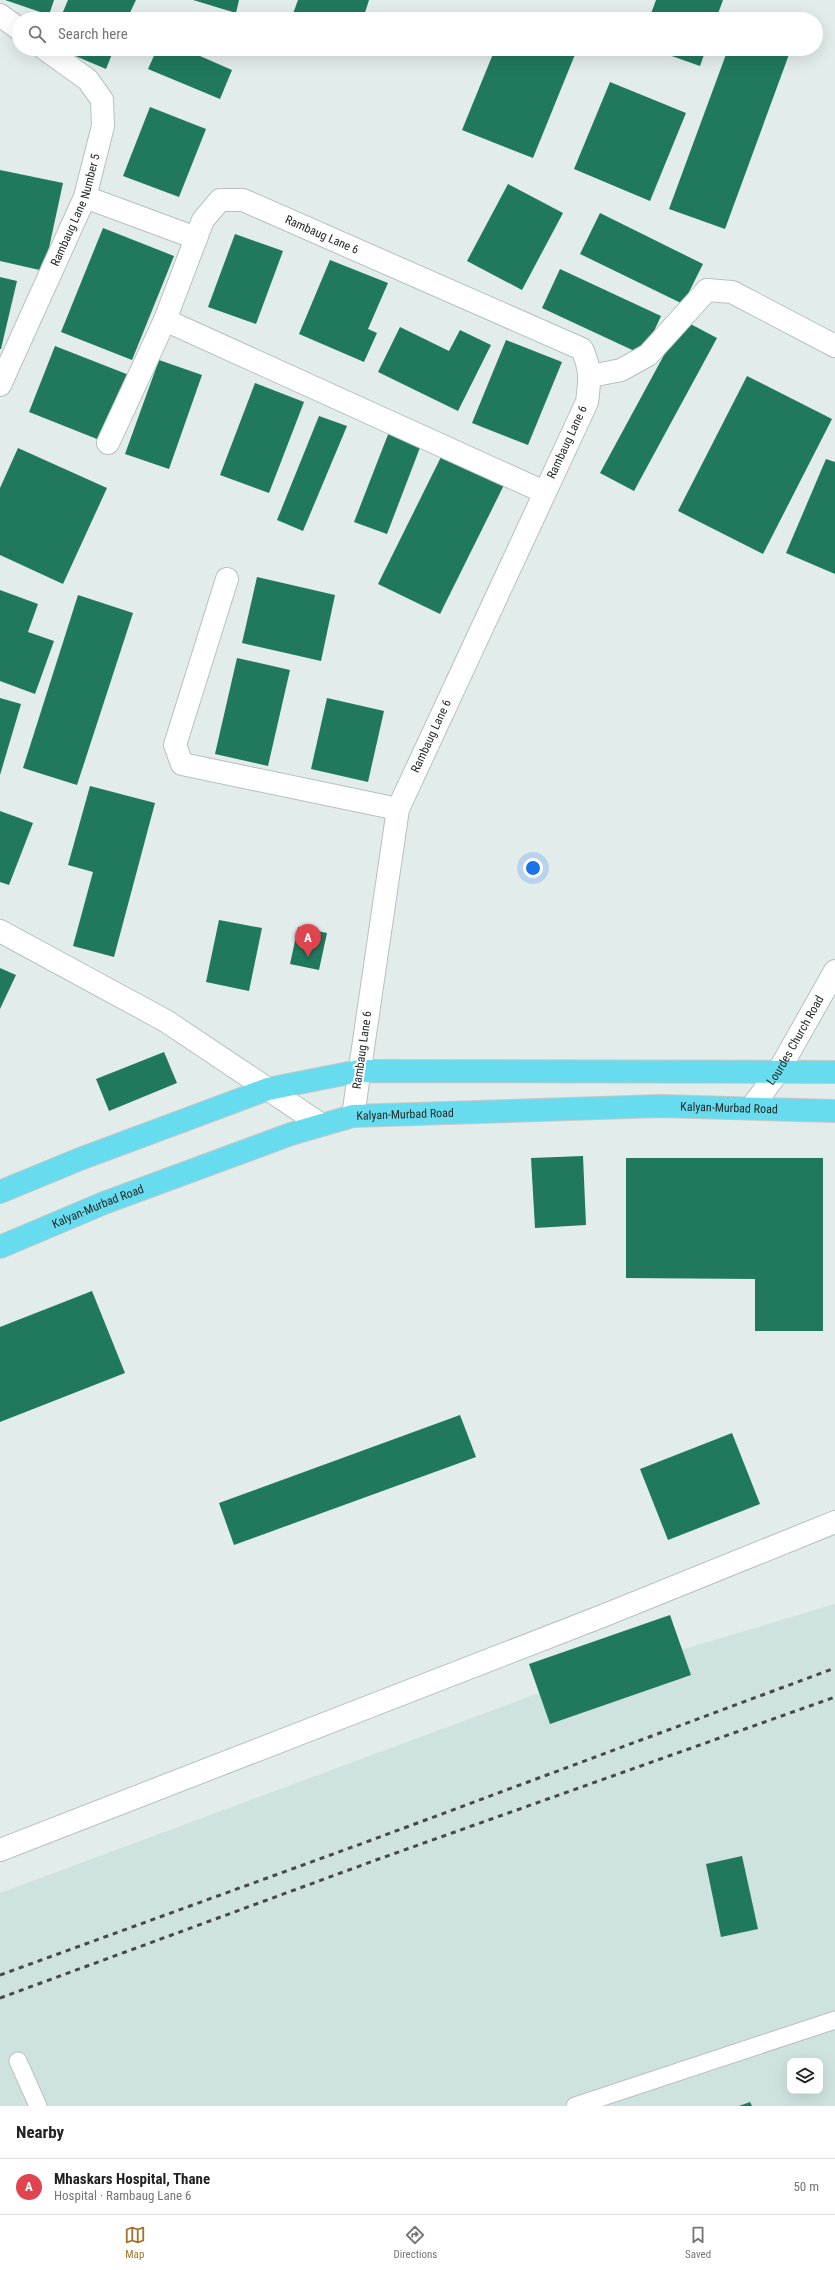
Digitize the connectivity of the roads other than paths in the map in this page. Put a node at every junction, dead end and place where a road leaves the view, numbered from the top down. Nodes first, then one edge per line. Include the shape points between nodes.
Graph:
1 (0, 15) edge
2 (12, 24) edge
3 (55, 56) edge
4 (85, 197) junction
5 (196, 238) junction
6 (165, 320) junction
7 (835, 346) edge
8 (591, 376) junction
9 (0, 385) edge
10 (108, 443) dead end
11 (544, 492) junction
12 (227, 579) dead end
13 (398, 809) junction
14 (0, 931) edge
15 (835, 971) edge
16 (359, 1071) junction
17 (670, 1072) junction
18 (778, 1072) junction
19 (835, 1072) edge
20 (268, 1089) junction
21 (661, 1106) junction
22 (751, 1108) junction
23 (835, 1111) edge
24 (352, 1116) junction
25 (320, 1124) junction
26 (0, 1192) edge
27 (0, 1247) edge
28 (835, 1522) edge
29 (0, 1850) edge
30 (835, 2020) edge
31 (18, 2061) dead end
32 (38, 2106) edge
33 (576, 2106) edge

1 - 2 street
3 - 4 street, Rambaug Lane Number 5 via 88,80 102,100 103,126
4 - 5 street
4 - 9 street, Rambaug Lane Number 5
5 - 6 street, Rambaug Lane 6
5 - 8 street, Rambaug Lane 6 via 203,220 220,200 243,200 582,349
6 - 10 street, Rambaug Lane 6
6 - 11 street
7 - 8 street via 732,292 707,290 648,355 621,370
8 - 11 street, Rambaug Lane 6 via 587,402
11 - 13 street, Rambaug Lane 6
12 - 13 street via 175,745 182,764
13 - 16 street, Rambaug Lane 6
14 - 20 street via 166,1020
15 - 18 street, Lourdes Church Road
16 - 17 main road
16 - 20 main road
16 - 24 street, Rambaug Lane 6
17 - 18 main road
17 - 21 main road
18 - 19 main road
18 - 22 street, Lourdes Church Road
20 - 25 street
20 - 26 main road via 80,1159
21 - 22 main road, Kalyan-Murbad Road
21 - 24 main road, Kalyan-Murbad Road
22 - 23 main road, Kalyan-Murbad Road
24 - 25 main road, Kalyan-Murbad Road
25 - 27 main road, Kalyan-Murbad Road via 104,1203
28 - 29 street
30 - 33 lane
31 - 32 lane

